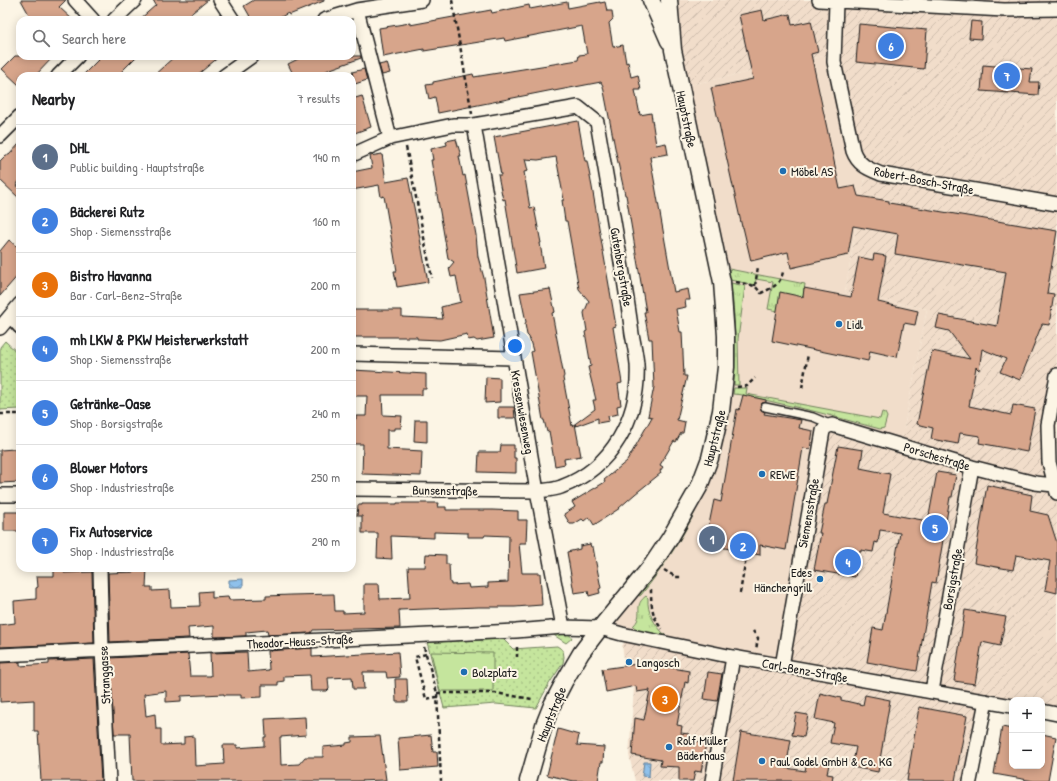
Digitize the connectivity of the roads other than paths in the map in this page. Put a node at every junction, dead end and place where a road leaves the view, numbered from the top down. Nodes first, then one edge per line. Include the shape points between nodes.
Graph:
1 (75, 0) edge
2 (136, 0) edge
3 (220, 0) edge
4 (422, 0) edge
5 (650, 0) edge
6 (662, 0) edge
7 (669, 0) edge
8 (819, 0) edge
9 (836, 2) junction
10 (1057, 9) edge
11 (357, 10) junction
12 (89, 16) edge
13 (118, 16) edge
14 (230, 16) edge
15 (337, 16) edge
16 (673, 50) junction
17 (74, 60) edge
18 (246, 60) edge
19 (62, 72) edge
20 (230, 72) edge
21 (16, 120) edge
22 (474, 125) junction
23 (0, 136) edge
24 (390, 138) junction
25 (356, 153) edge
26 (1057, 204) edge
27 (16, 309) edge
28 (10, 316) junction
29 (16, 323) edge
30 (0, 328) edge
31 (356, 354) edge
32 (514, 358) junction
33 (1057, 374) edge
34 (765, 407) dead end
35 (827, 428) junction
36 (972, 467) junction
37 (356, 489) edge
38 (1056, 489) edge
39 (537, 491) junction
40 (0, 495) edge
41 (16, 495) edge
42 (100, 572) edge
43 (563, 627) junction
44 (600, 628) junction
45 (102, 650) junction
46 (0, 655) edge
47 (733, 657) junction
48 (782, 666) junction
49 (932, 691) junction
50 (986, 701) junction
51 (1009, 705) edge
52 (1045, 712) edge
53 (1057, 714) edge
54 (109, 781) edge
55 (528, 781) edge
56 (712, 781) edge
57 (970, 781) edge

1 - 12 street
2 - 13 street
3 - 14 street
4 - 11 street
5 - 6 street, Hauptstraße
5 - 16 street, Hauptstraße
7 - 16 street, Hauptstraße
8 - 9 street
9 - 10 street via 1004,10
9 - 26 street, Robert-Bosch-Straße via 834,62 853,151 864,166 882,174
11 - 15 street
11 - 24 street
16 - 44 street, Hauptstraße via 722,282 726,336 724,388 716,436 698,487 652,565
17 - 19 street
18 - 20 street
21 - 23 street
22 - 24 street, Gutenbergstraße via 453,125
22 - 32 street, Kressenwiesenweg
22 - 39 street, Gutenbergstraße via 578,107 597,122 601,145 637,363 635,393 627,422 609,454 574,481 560,488
24 - 25 street, Gutenbergstraße
27 - 28 street
28 - 29 street
28 - 30 street
31 - 32 street
32 - 39 street, Kressenwiesenweg
33 - 38 street via 1048,424 1048,462
34 - 35 lane via 812,416
35 - 36 street, Porschestraße
35 - 48 street, Siemensstraße
36 - 38 street, Porschestraße
36 - 49 street, Borsigstraße
37 - 39 street, Bunsenstraße
39 - 43 street, Kressenwiesenweg
40 - 41 street
42 - 45 street, Stranggasse
43 - 44 street, Theodor-Heuss-Straße
43 - 45 street, Theodor-Heuss-Straße
44 - 47 street, Carl-Benz-Straße
44 - 55 street, Hauptstraße via 581,653 552,704
45 - 46 street, Theodor-Heuss-Straße
45 - 54 street, Stranggasse
47 - 48 street, Carl-Benz-Straße
47 - 56 street
48 - 49 street, Carl-Benz-Straße
49 - 50 street, Carl-Benz-Straße
50 - 51 street, Carl-Benz-Straße
50 - 57 street
52 - 53 street

